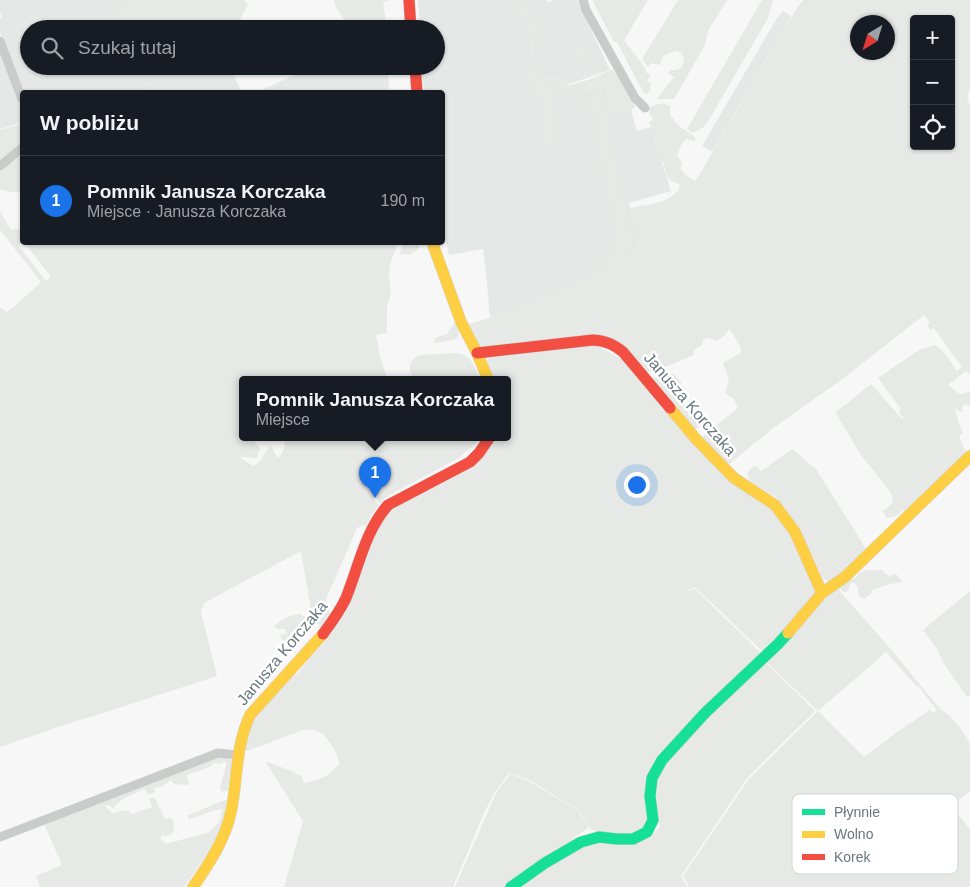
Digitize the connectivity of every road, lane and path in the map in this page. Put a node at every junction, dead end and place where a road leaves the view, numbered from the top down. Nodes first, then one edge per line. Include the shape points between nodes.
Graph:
1 (409, 0) edge
2 (583, 0) edge
3 (410, 20) edge
4 (0, 41) edge
5 (416, 75) edge
6 (417, 90) edge
7 (20, 93) edge
8 (645, 108) dead end
9 (20, 150) edge
10 (0, 166) edge
11 (433, 245) edge
12 (477, 353) junction
13 (487, 376) edge
14 (487, 441) edge
15 (970, 456) edge
16 (822, 593) junction
17 (237, 755) junction
18 (0, 836) edge
19 (193, 887) edge
20 (511, 887) edge

1 - 3 street
2 - 8 street via 622,76
4 - 7 street
5 - 6 street
9 - 10 street
11 - 12 street via 461,322
12 - 13 street
12 - 16 street, Janusza Korczaka via 593,340 614,345 734,478 774,505 795,532
14 - 17 street, Janusza Korczaka via 470,462 388,505 380,514 368,536 349,592 337,616 250,715
15 - 16 street via 845,576
16 - 20 street via 778,644 705,712 662,760 652,778 652,820 647,832 633,839 599,837 581,842
17 - 18 street via 218,753
17 - 19 street, Janusza Korczaka via 231,814 214,856

